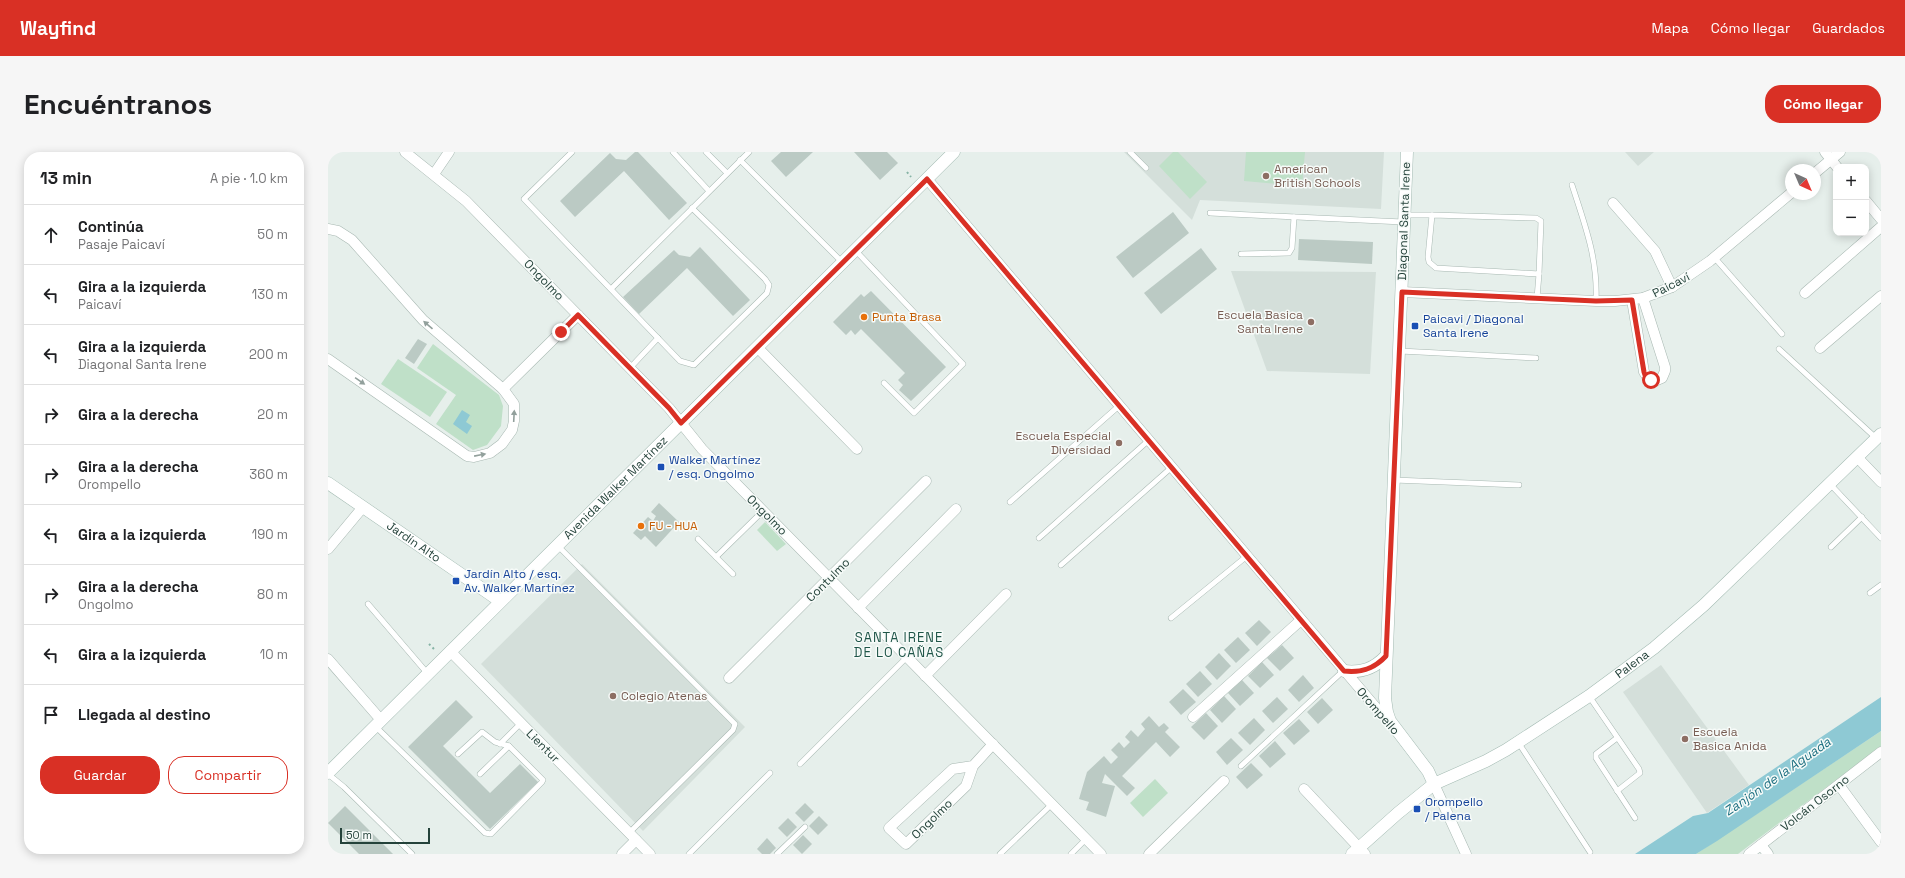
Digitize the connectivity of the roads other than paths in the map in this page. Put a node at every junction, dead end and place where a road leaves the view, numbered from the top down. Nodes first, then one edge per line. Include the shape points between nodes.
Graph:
1 (405, 152) edge
2 (449, 152) edge
3 (572, 152) edge
4 (673, 152) edge
5 (706, 152) edge
6 (749, 152) edge
7 (954, 152) edge
8 (1130, 152) edge
9 (1407, 152) edge
10 (1840, 152) edge
11 (1831, 159) edge
12 (740, 160) junction
13 (1821, 167) edge
14 (1146, 168) dead end
15 (727, 173) junction
16 (434, 174) junction
17 (927, 179) junction
18 (1572, 186) dead end
19 (709, 191) junction
20 (1785, 198) edge
21 (1613, 203) dead end
22 (1869, 205) edge
23 (692, 208) junction
24 (1210, 213) dead end
25 (1432, 216) junction
26 (1294, 217) junction
27 (1405, 218) junction
28 (1881, 219) edge
29 (1881, 227) edge
30 (328, 229) edge
31 (855, 250) junction
32 (1241, 254) dead end
33 (1714, 257) junction
34 (843, 262) junction
35 (1539, 274) junction
36 (1672, 287) junction
37 (611, 289) junction
38 (1402, 292) junction
39 (1805, 293) dead end
40 (1881, 296) edge
41 (1537, 298) junction
42 (1642, 298) junction
43 (1632, 300) junction
44 (1596, 301) junction
45 (578, 315) junction
46 (1782, 334) dead end
47 (658, 338) junction
48 (757, 347) junction
49 (1820, 348) dead end
50 (1779, 349) dead end
51 (1399, 351) junction
52 (328, 358) edge
53 (1536, 358) dead end
54 (630, 368) junction
55 (884, 383) dead end
56 (503, 389) junction
57 (1120, 405) junction
58 (681, 423) junction
59 (1879, 437) edge
60 (1149, 440) junction
61 (857, 449) dead end
62 (1857, 457) junction
63 (1172, 467) junction
64 (1394, 480) junction
65 (926, 482) dead end
66 (1881, 482) edge
67 (328, 483) edge
68 (1830, 484) junction
69 (1519, 485) dead end
70 (1010, 502) dead end
71 (363, 507) junction
72 (956, 509) dead end
73 (762, 511) junction
74 (1862, 517) junction
75 (1039, 538) dead end
76 (1881, 538) edge
77 (698, 539) dead end
78 (557, 545) junction
79 (1831, 547) dead end
80 (328, 550) edge
81 (1247, 556) junction
82 (716, 557) junction
83 (1061, 565) dead end
84 (733, 574) dead end
85 (829, 578) junction
86 (1881, 585) edge
87 (1006, 594) dead end
88 (1870, 594) dead end
89 (500, 601) junction
90 (368, 604) dead end
91 (858, 608) junction
92 (1171, 618) dead end
93 (1301, 620) junction
94 (450, 651) junction
95 (1386, 656) junction
96 (907, 657) junction
97 (328, 659) edge
98 (1344, 671) junction
99 (428, 674) junction
100 (925, 676) junction
101 (729, 678) dead end
102 (1589, 696) junction
103 (1193, 717) dead end
104 (1390, 721) junction
105 (378, 723) junction
106 (521, 723) junction
107 (1617, 738) junction
108 (1518, 742) junction
109 (500, 744) junction
110 (993, 744) junction
111 (509, 746) junction
112 (1881, 752) edge
113 (458, 754) dead end
114 (800, 764) dead end
115 (973, 766) junction
116 (1241, 766) dead end
117 (328, 773) edge
118 (770, 773) dead end
119 (480, 774) dead end
120 (1224, 781) dead end
121 (1434, 784) junction
122 (1838, 785) junction
123 (1304, 788) dead end
124 (1617, 791) junction
125 (1052, 804) junction
126 (1635, 818) dead end
127 (805, 827) dead end
128 (633, 836) junction
129 (1086, 839) junction
130 (1881, 842) edge
131 (1761, 845) junction
132 (1359, 852) edge
133 (1590, 852) dead end
134 (412, 854) edge
135 (622, 854) edge
136 (650, 854) edge
137 (689, 854) edge
138 (777, 854) edge
139 (1000, 854) edge
140 (1071, 854) edge
141 (1101, 854) edge
142 (1149, 854) edge
143 (1466, 854) edge
144 (1749, 854) edge
145 (1768, 854) edge

1 - 16 street, Ongolmo
2 - 16 street
3 - 37 lane via 524,199
4 - 19 lane
5 - 15 lane
6 - 12 lane
7 - 17 street, Avenida Walker Martínez
8 - 14 lane
9 - 27 street, Diagonal Santa Irene
10 - 11 street
11 - 13 street
12 - 15 lane
12 - 34 lane
15 - 19 lane
16 - 45 street, Ongolmo via 466,201
17 - 31 street, Avenida Walker Martínez
17 - 57 street, Orompello
18 - 44 lane via 1594,256
19 - 23 lane
20 - 33 street, Paicaví
21 - 36 street via 1656,251
22 - 28 street
23 - 37 lane
23 - 47 lane via 765,279 769,285 767,293 694,365 680,361
24 - 26 lane
25 - 27 lane
25 - 35 lane via 1428,257 1429,262 1436,268
25 - 35 lane via 1536,218 1541,221
26 - 27 lane
26 - 32 lane via 1292,248 1289,253
27 - 38 street, Diagonal Santa Irene
29 - 39 street
56 -> 30 street via 423,320 352,240 338,231
31 - 34 street, Avenida Walker Martínez
31 - 55 lane via 963,364 914,413
33 - 36 street, Paicaví
33 - 46 lane
34 - 48 street, Avenida Walker Martínez
35 - 41 lane
36 - 42 street, Paicaví
37 - 47 lane
38 - 41 street, Paicaví
38 - 51 street, Diagonal Santa Irene
40 - 49 street
41 - 44 street, Paicaví
42 - 43 street, Paicaví
42 - 43 street via 1666,371 1662,378 1655,381 1648,378 1644,372
43 - 44 street, Paicaví
45 - 54 street, Ongolmo
45 - 56 street
47 - 54 lane
48 - 58 street, Avenida Walker Martínez
48 - 61 street
50 - 59 lane
51 - 53 lane
51 - 64 street, Diagonal Santa Irene
52 -> 56 street via 467,456 490,453 508,437 515,413 514,404
54 - 58 street, Ongolmo
57 - 60 street, Orompello
57 - 70 lane
58 - 73 street, Ongolmo via 698,445
58 - 78 street, Avenida Walker Martínez
59 - 62 street, Palena
60 - 63 street, Orompello
60 - 75 lane
62 - 66 street
62 - 68 street, Palena
63 - 81 street, Orompello
63 - 83 lane
64 - 69 lane
64 - 95 street, Diagonal Santa Irene
65 - 85 street, Contulmo
67 - 71 street, Jardín Alto
68 - 74 lane
68 - 102 street, Palena via 1684,623
71 - 80 street
71 - 89 street, Jardín Alto
72 - 91 street
73 - 82 lane
73 - 85 street, Ongolmo
74 - 76 lane
74 - 79 lane
77 - 82 lane
78 - 89 street, Avenida Walker Martínez
78 - 128 lane via 735,724 733,730
81 - 92 lane
81 - 93 street, Orompello
82 - 84 lane
85 - 91 street, Ongolmo
85 - 101 street, Contulmo
86 - 88 lane
87 - 100 street
89 - 94 street, Avenida Walker Martínez
90 - 99 lane
91 - 96 street, Ongolmo
93 - 98 street, Orompello
93 - 103 street
94 - 99 street, Avenida Walker Martínez
94 - 106 street, Lientur
95 - 98 street via 1369,669 1359,672
95 - 104 street, Diagonal Santa Irene via 1385,698
96 - 100 street, Ongolmo
96 - 114 lane
97 - 105 street
98 - 104 street, Orompello
98 - 116 lane
99 - 105 street, Avenida Walker Martínez
100 - 110 street, Ongolmo
102 - 107 lane
102 - 108 street, Palena
104 - 121 street, Orompello via 1428,771
105 - 111 lane via 488,834 491,834 543,780
105 - 117 street, Avenida Walker Martínez
106 - 109 lane
106 - 128 street, Lientur
107 - 124 lane via 1596,754 1596,758
107 - 124 lane via 1640,773
108 - 121 street, Palena via 1486,761
108 - 133 lane
109 - 111 lane
109 - 113 lane via 482,732
110 - 115 street, Ongolmo
110 - 125 street, Ongolmo
111 - 119 lane
112 - 122 street, Volcán Osorno
115 - 115 street, Ongolmo via 953,769 890,828 906,844 966,786
117 - 134 lane
118 - 137 lane
120 - 142 street
121 - 132 street, Palena
121 - 143 street, Orompello
122 - 130 street
122 - 131 street, Volcán Osorno
123 - 132 street
124 - 126 lane
125 - 129 street, Ongolmo
125 - 139 lane
127 - 138 lane
128 - 135 street
128 - 136 street, Lientur
129 - 140 lane
129 - 141 street, Ongolmo
131 - 144 street, Volcán Osorno
131 - 145 street

